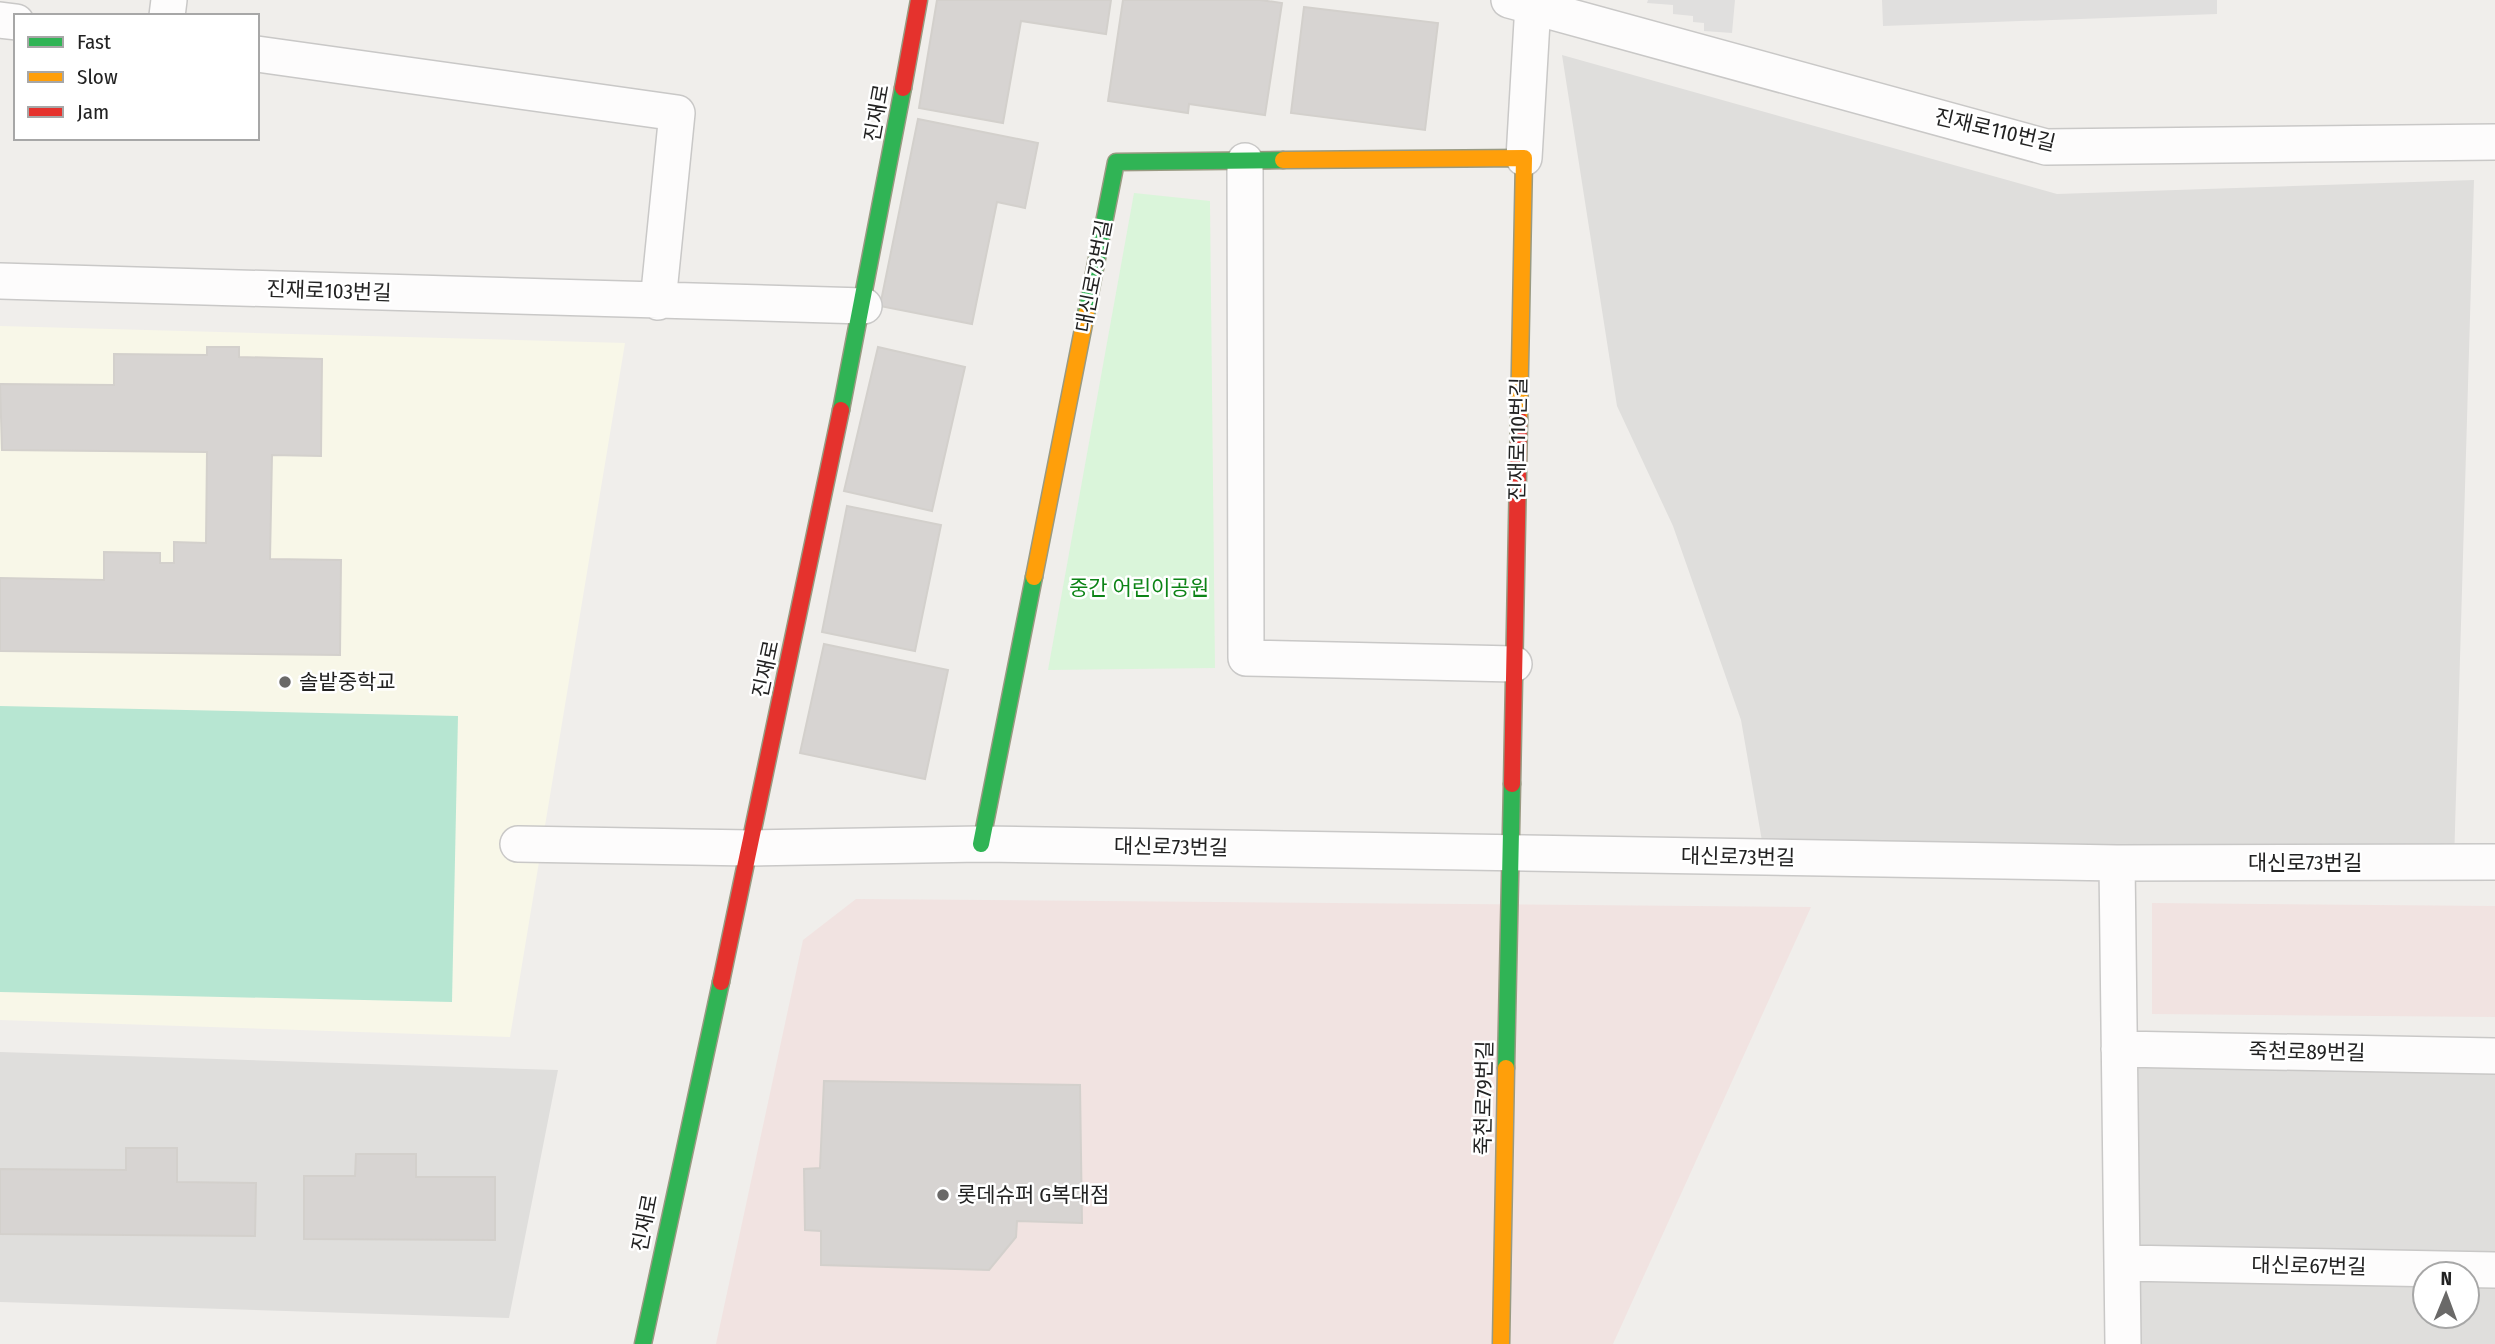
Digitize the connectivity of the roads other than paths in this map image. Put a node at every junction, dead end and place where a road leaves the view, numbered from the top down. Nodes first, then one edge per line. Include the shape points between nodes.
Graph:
1 (919, 0) edge
2 (1521, 2) edge
3 (259, 54) edge
4 (2495, 142) edge
5 (1524, 158) junction
6 (1245, 161) junction
7 (0, 281) edge
8 (658, 302) junction
9 (864, 306) junction
10 (1514, 664) junction
11 (518, 844) dead end
12 (981, 844) junction
13 (750, 848) junction
14 (1509, 853) junction
15 (2495, 862) edge
16 (2117, 863) junction
17 (2119, 1049) junction
18 (2495, 1056) edge
19 (2122, 1263) junction
20 (2495, 1270) edge
21 (643, 1344) edge
22 (1501, 1344) edge
23 (2123, 1344) edge

1 - 9 street, 진재로
2 - 4 street, 진재로110번길 via 2046,147
2 - 5 street
3 - 8 street via 677,113
5 - 6 street
5 - 10 street, 진재로110번길
6 - 10 street via 1246,658
6 - 12 street, 대신로73번길 via 1116,162
7 - 8 street, 진재로103번길
8 - 9 street, 진재로103번길
9 - 13 street, 진재로
10 - 14 street, 진재로110번길
11 - 13 street, 대신로73번길
12 - 13 street, 대신로73번길
12 - 14 street, 대신로73번길
13 - 21 street, 진재로
14 - 16 street, 대신로73번길
14 - 22 street, 죽천로79번길
15 - 16 street, 대신로73번길
16 - 17 street
17 - 18 street, 죽천로89번길
17 - 19 street
19 - 20 street, 대신로67번길
19 - 23 street

